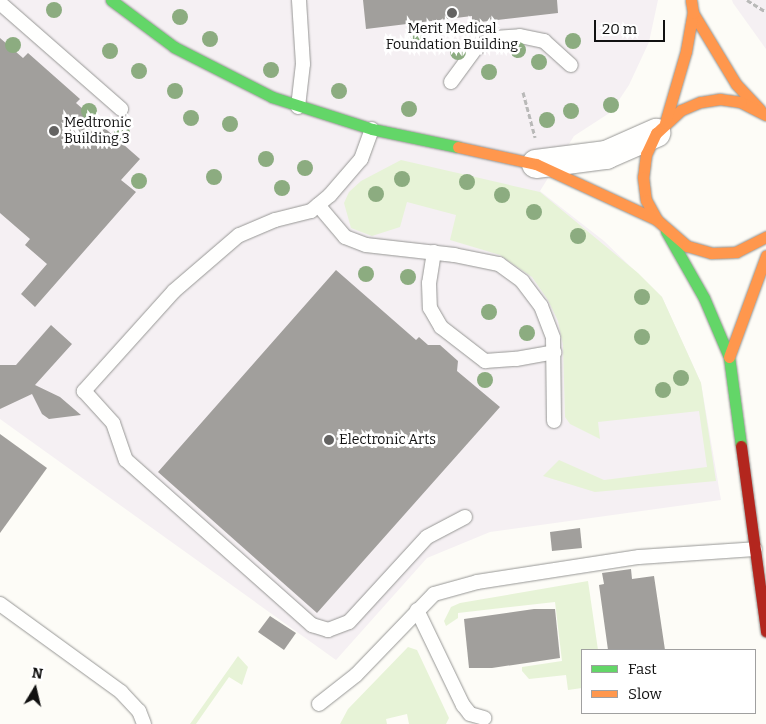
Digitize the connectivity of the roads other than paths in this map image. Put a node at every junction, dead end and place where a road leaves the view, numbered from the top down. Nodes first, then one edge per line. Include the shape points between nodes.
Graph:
1 (111, 0) edge
2 (299, 0) edge
3 (691, 0) edge
4 (0, 3) edge
5 (693, 13) junction
6 (570, 65) dead end
7 (451, 82) dead end
8 (298, 107) junction
9 (121, 109) dead end
10 (763, 113) edge
11 (660, 128) junction
12 (372, 129) junction
13 (536, 164) junction
14 (318, 205) junction
15 (657, 220) junction
16 (666, 231) junction
17 (766, 237) edge
18 (434, 252) junction
19 (766, 256) edge
20 (554, 352) junction
21 (729, 357) junction
22 (554, 421) dead end
23 (465, 517) dead end
24 (755, 549) junction
25 (0, 604) edge
26 (417, 610) junction
27 (766, 631) edge
28 (319, 704) dead end
29 (484, 718) dead end
30 (144, 724) edge

1 - 8 street via 174,47 231,78
2 - 8 lane via 303,64
3 - 5 street
4 - 9 lane
5 - 10 street via 736,84
5 - 11 street via 686,52
6 - 7 lane via 544,42 520,36 494,38 476,48
8 - 12 street
10 - 11 street via 741,102 720,99 700,102 681,110
11 - 13 street via 606,155
11 - 15 street via 646,154 643,177 646,200
12 - 13 street
12 - 14 lane via 361,159
13 - 15 street
14 - 18 lane via 345,236 366,245
14 - 23 lane via 311,211 275,220 239,235 174,291 84,391 113,423 126,460 312,625 328,630 349,622 427,537
15 - 16 street
16 - 17 street via 686,246 711,253 736,252
16 - 21 street via 704,298
18 - 20 lane via 499,264 522,281 541,306 553,338
18 - 20 lane via 430,308 441,327 485,360 516,359
19 - 21 street
20 - 22 lane
21 - 24 street
24 - 26 lane via 639,557 477,582 434,594
24 - 27 street
25 - 30 lane via 121,692 138,711
26 - 28 lane via 356,674
26 - 29 lane via 463,705 470,714

